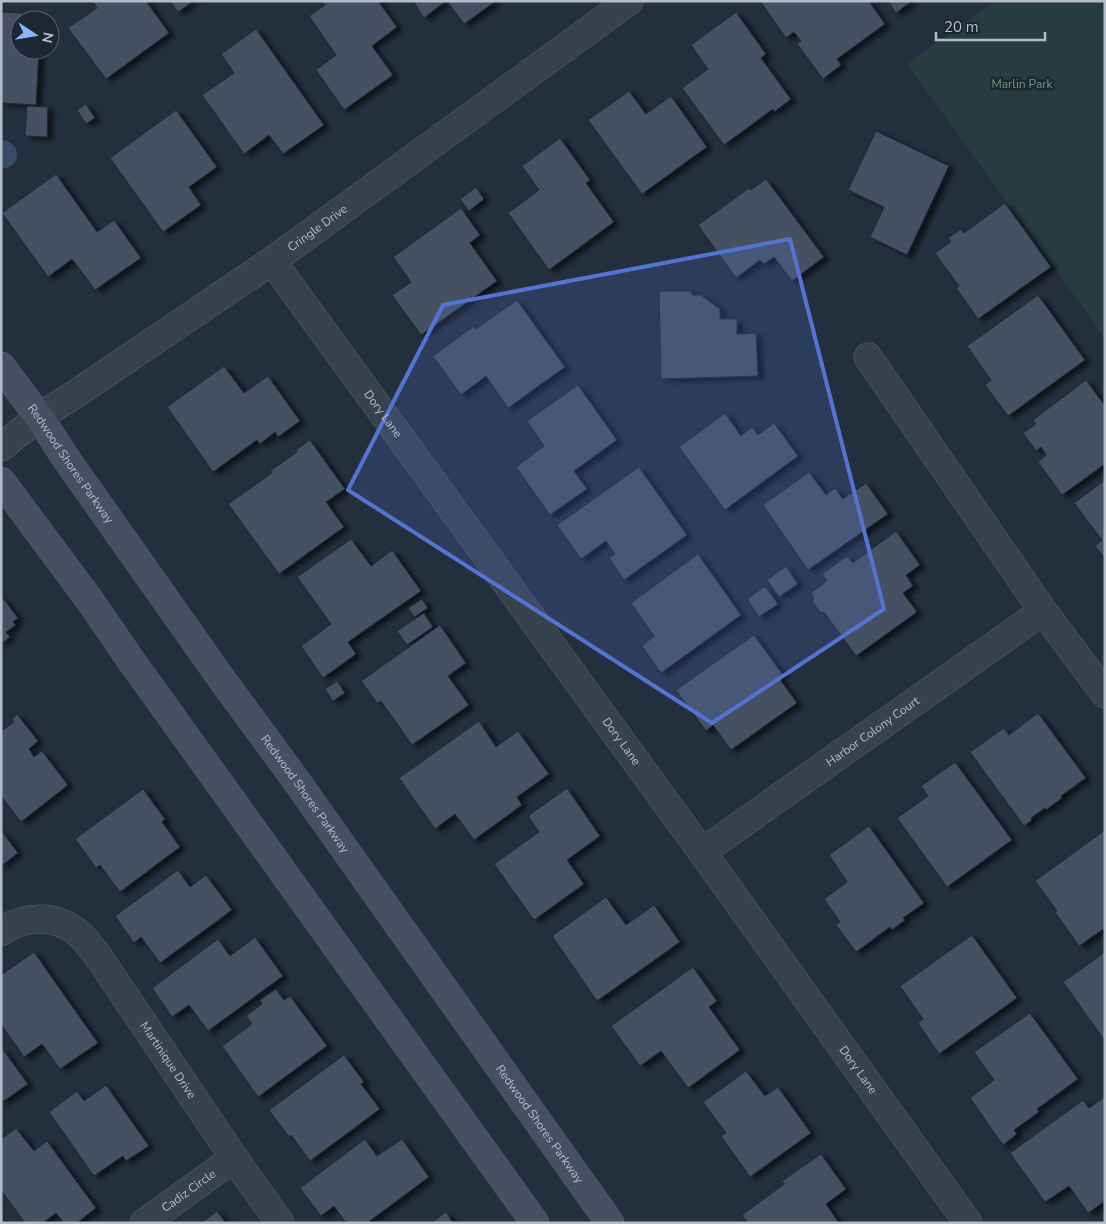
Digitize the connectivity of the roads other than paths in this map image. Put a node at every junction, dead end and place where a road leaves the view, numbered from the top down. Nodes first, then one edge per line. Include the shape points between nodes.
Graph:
1 (629, 1) edge
2 (272, 261) junction
3 (868, 357) dead end
4 (1, 366) edge
5 (39, 417) junction
6 (1, 446) edge
7 (1, 481) edge
8 (1043, 611) junction
9 (1105, 694) edge
10 (702, 852) junction
11 (1, 932) edge
12 (234, 1158) junction
13 (144, 1223) edge
14 (280, 1223) edge
15 (535, 1223) edge
16 (610, 1223) edge
17 (968, 1223) edge

1 - 2 street, Cringle Drive
2 - 5 street, Cringle Drive
2 - 10 street, Dory Lane
3 - 8 street
4 - 5 main road, Redwood Shores Parkway
5 - 6 street, Cringle Drive
5 - 16 main road, Redwood Shores Parkway
7 - 15 main road
8 - 9 street
8 - 10 street, Harbor Colony Court
10 - 17 street, Dory Lane
11 - 12 street, Martinique Drive via 26,920 40,918 76,931 98,956
12 - 13 street, Cadiz Circle
12 - 14 street, Martinique Drive

